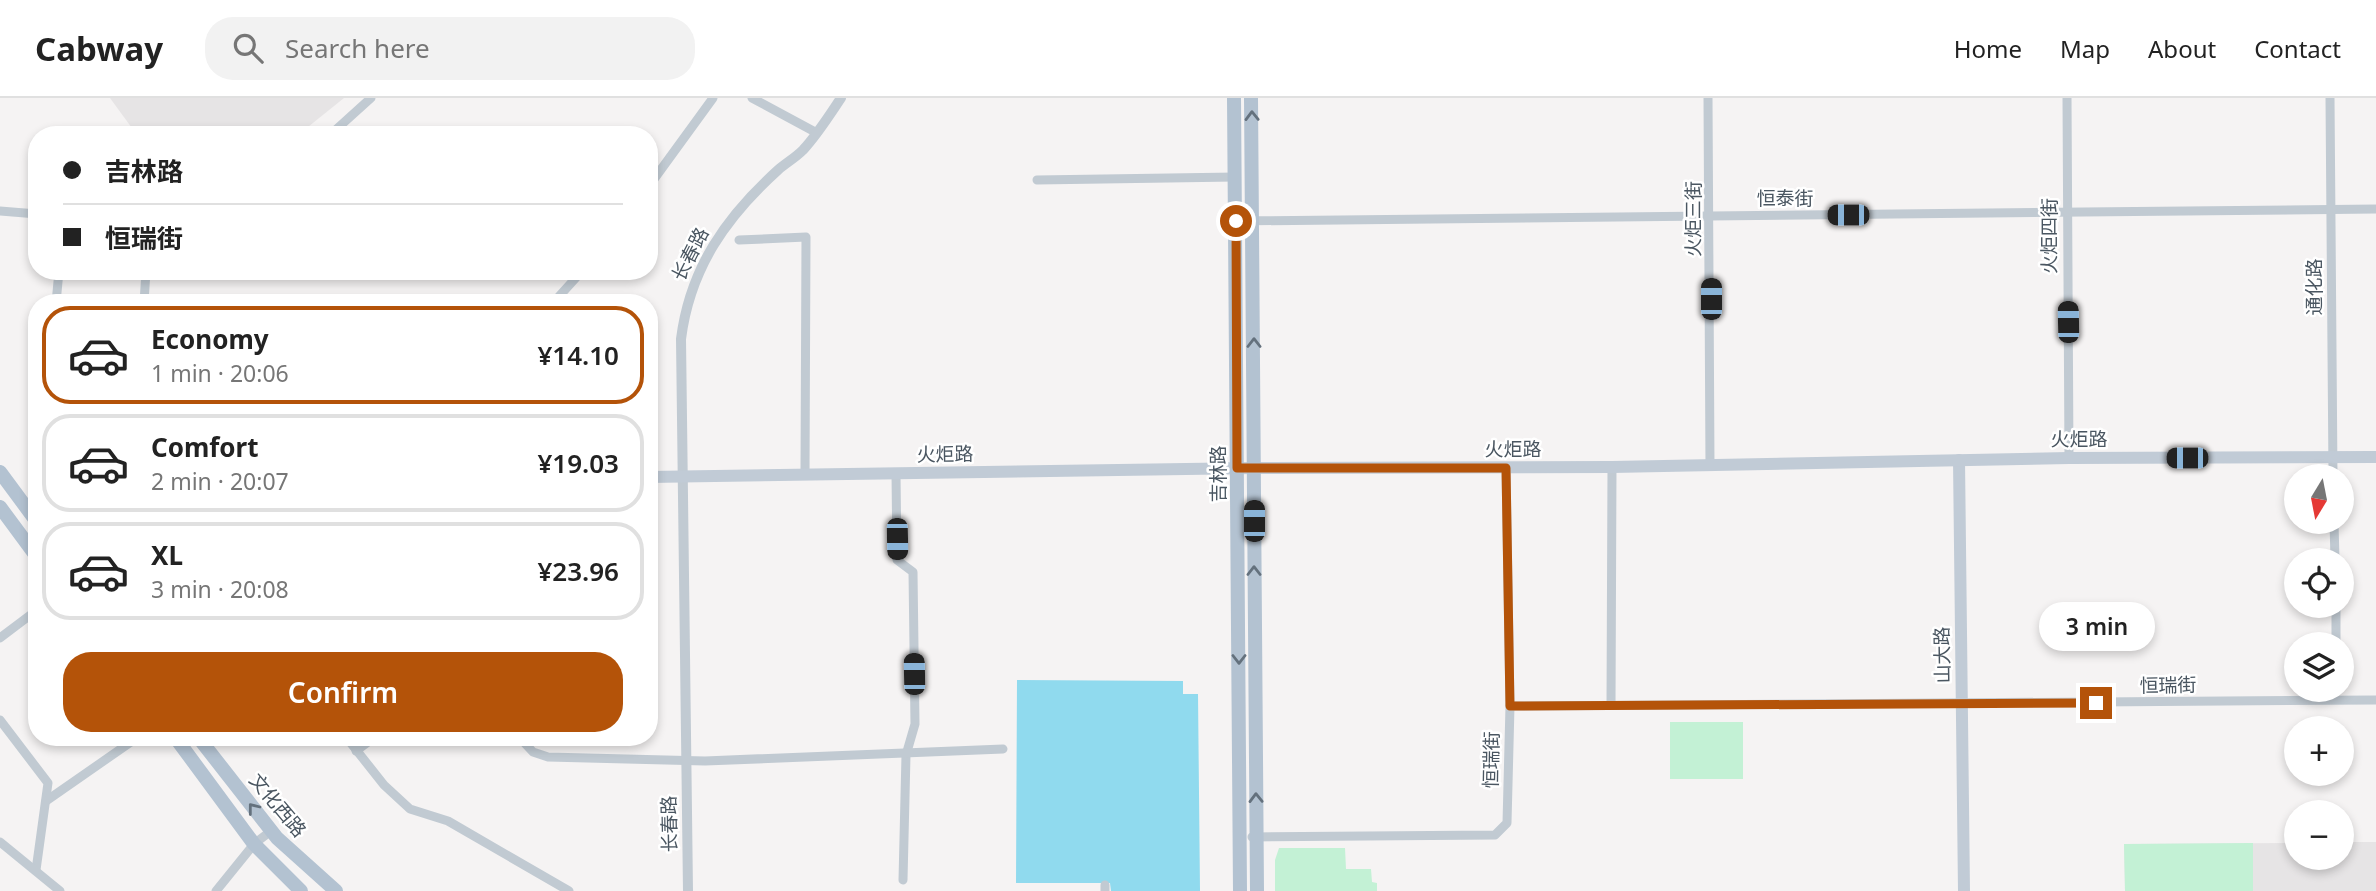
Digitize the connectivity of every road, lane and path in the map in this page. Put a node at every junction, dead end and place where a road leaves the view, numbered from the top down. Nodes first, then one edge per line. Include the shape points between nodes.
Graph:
1 (370, 98) edge
2 (713, 98) edge
3 (752, 98) edge
4 (841, 98) edge
5 (1234, 98) edge
6 (1251, 98) edge
7 (1708, 98) edge
8 (2067, 98) edge
9 (2330, 98) edge
10 (340, 126) edge
11 (817, 133) junction
12 (658, 174) edge
13 (1236, 177) junction
14 (1037, 180) dead end
15 (2376, 209) edge
16 (0, 211) edge
17 (2331, 211) junction
18 (28, 213) edge
19 (2067, 214) junction
20 (1711, 216) junction
21 (1236, 221) junction
22 (1254, 221) junction
23 (739, 240) dead end
24 (574, 280) edge
25 (561, 294) edge
26 (2376, 457) edge
27 (2069, 458) junction
28 (2332, 458) junction
29 (1959, 460) junction
30 (2332, 464) edge
31 (1710, 466) junction
32 (1612, 467) junction
33 (1237, 468) junction
34 (1254, 468) junction
35 (1506, 468) junction
36 (0, 472) edge
37 (896, 474) junction
38 (805, 475) junction
39 (658, 477) edge
40 (682, 477) junction
41 (28, 501) edge
42 (0, 508) edge
43 (28, 545) edge
44 (28, 617) edge
45 (0, 638) edge
46 (2376, 700) edge
47 (2284, 701) edge
48 (2354, 701) edge
49 (1962, 704) junction
50 (1611, 705) junction
51 (1510, 706) junction
52 (0, 720) edge
53 (125, 746) edge
54 (182, 746) edge
55 (205, 746) edge
56 (352, 746) edge
57 (363, 746) edge
58 (527, 746) edge
59 (1003, 749) dead end
60 (356, 751) junction
61 (906, 755) junction
62 (685, 758) junction
63 (46, 801) junction
64 (271, 831) junction
65 (1241, 837) junction
66 (1256, 837) junction
67 (0, 842) edge
68 (254, 844) junction
69 (36, 870) junction
70 (902, 880) dead end
71 (60, 891) edge
72 (216, 891) edge
73 (301, 891) edge
74 (336, 891) edge
75 (569, 891) edge
76 (688, 891) edge
77 (1241, 891) edge
78 (1257, 891) edge
79 (1964, 891) edge

1 - 10 street
2 - 12 street
3 - 11 street
4 - 11 street, 长春路
5 - 13 main road, 吉林路
22 -> 6 main road, 吉林路
7 - 20 street, 火炬三街
8 - 19 street, 火炬四街
9 - 17 street, 通化路
11 - 40 street, 长春路 via 727,222 695,279 681,339
13 - 14 street
13 - 21 main road, 吉林路
15 - 17 street, 恒泰街
16 - 18 street
17 - 19 street, 恒泰街
17 - 28 street, 通化路
19 - 20 street, 恒泰街
19 - 27 street, 火炬四街
20 - 22 street, 恒泰街
20 - 31 street, 火炬三街
21 - 22 street, 恒泰街
21 - 33 main road, 吉林路
34 -> 22 main road, 吉林路
23 - 38 street via 806,237
24 - 25 street
26 - 28 main road, 火炬路
27 - 28 main road, 火炬路
27 - 29 main road, 火炬路
28 - 30 street, 通化路
29 - 31 main road, 火炬路
29 - 49 main road, 山大路
31 - 32 main road, 火炬路
32 - 35 main road, 火炬路
32 - 50 street
33 - 34 main road, 火炬路
33 - 37 main road, 火炬路
33 -> 65 main road, 吉林路
34 - 35 main road, 火炬路
66 -> 34 main road, 吉林路
35 - 51 street
36 - 41 main road
37 - 38 main road, 火炬路
37 - 61 street via 897,560 913,572 915,724
38 - 40 main road, 火炬路
39 - 40 main road, 火炬路
40 - 62 street, 长春路
42 - 43 main road
44 - 45 street
46 - 48 street, 恒瑞街
47 - 49 street, 恒瑞街
49 - 50 street, 恒瑞街
49 - 79 main road, 山大路
50 - 51 street, 恒瑞街
51 - 66 street, 恒瑞街 via 1507,823 1495,835
52 - 63 street via 48,783
53 - 63 street
54 - 68 main road, 文化西路
64 -> 55 main road, 文化西路
56 - 60 street
57 - 60 street
58 - 62 street via 548,757
59 - 61 street
60 - 75 street via 410,809 448,821
61 - 62 street
61 - 70 street
62 - 76 street, 长春路
63 - 69 street
64 - 68 street
64 - 74 main road, 文化西路
65 - 66 street, 恒瑞街
65 - 77 main road, 吉林路
66 - 78 main road, 吉林路
67 - 69 street
68 - 72 street
68 - 73 main road, 文化西路
69 - 71 street

